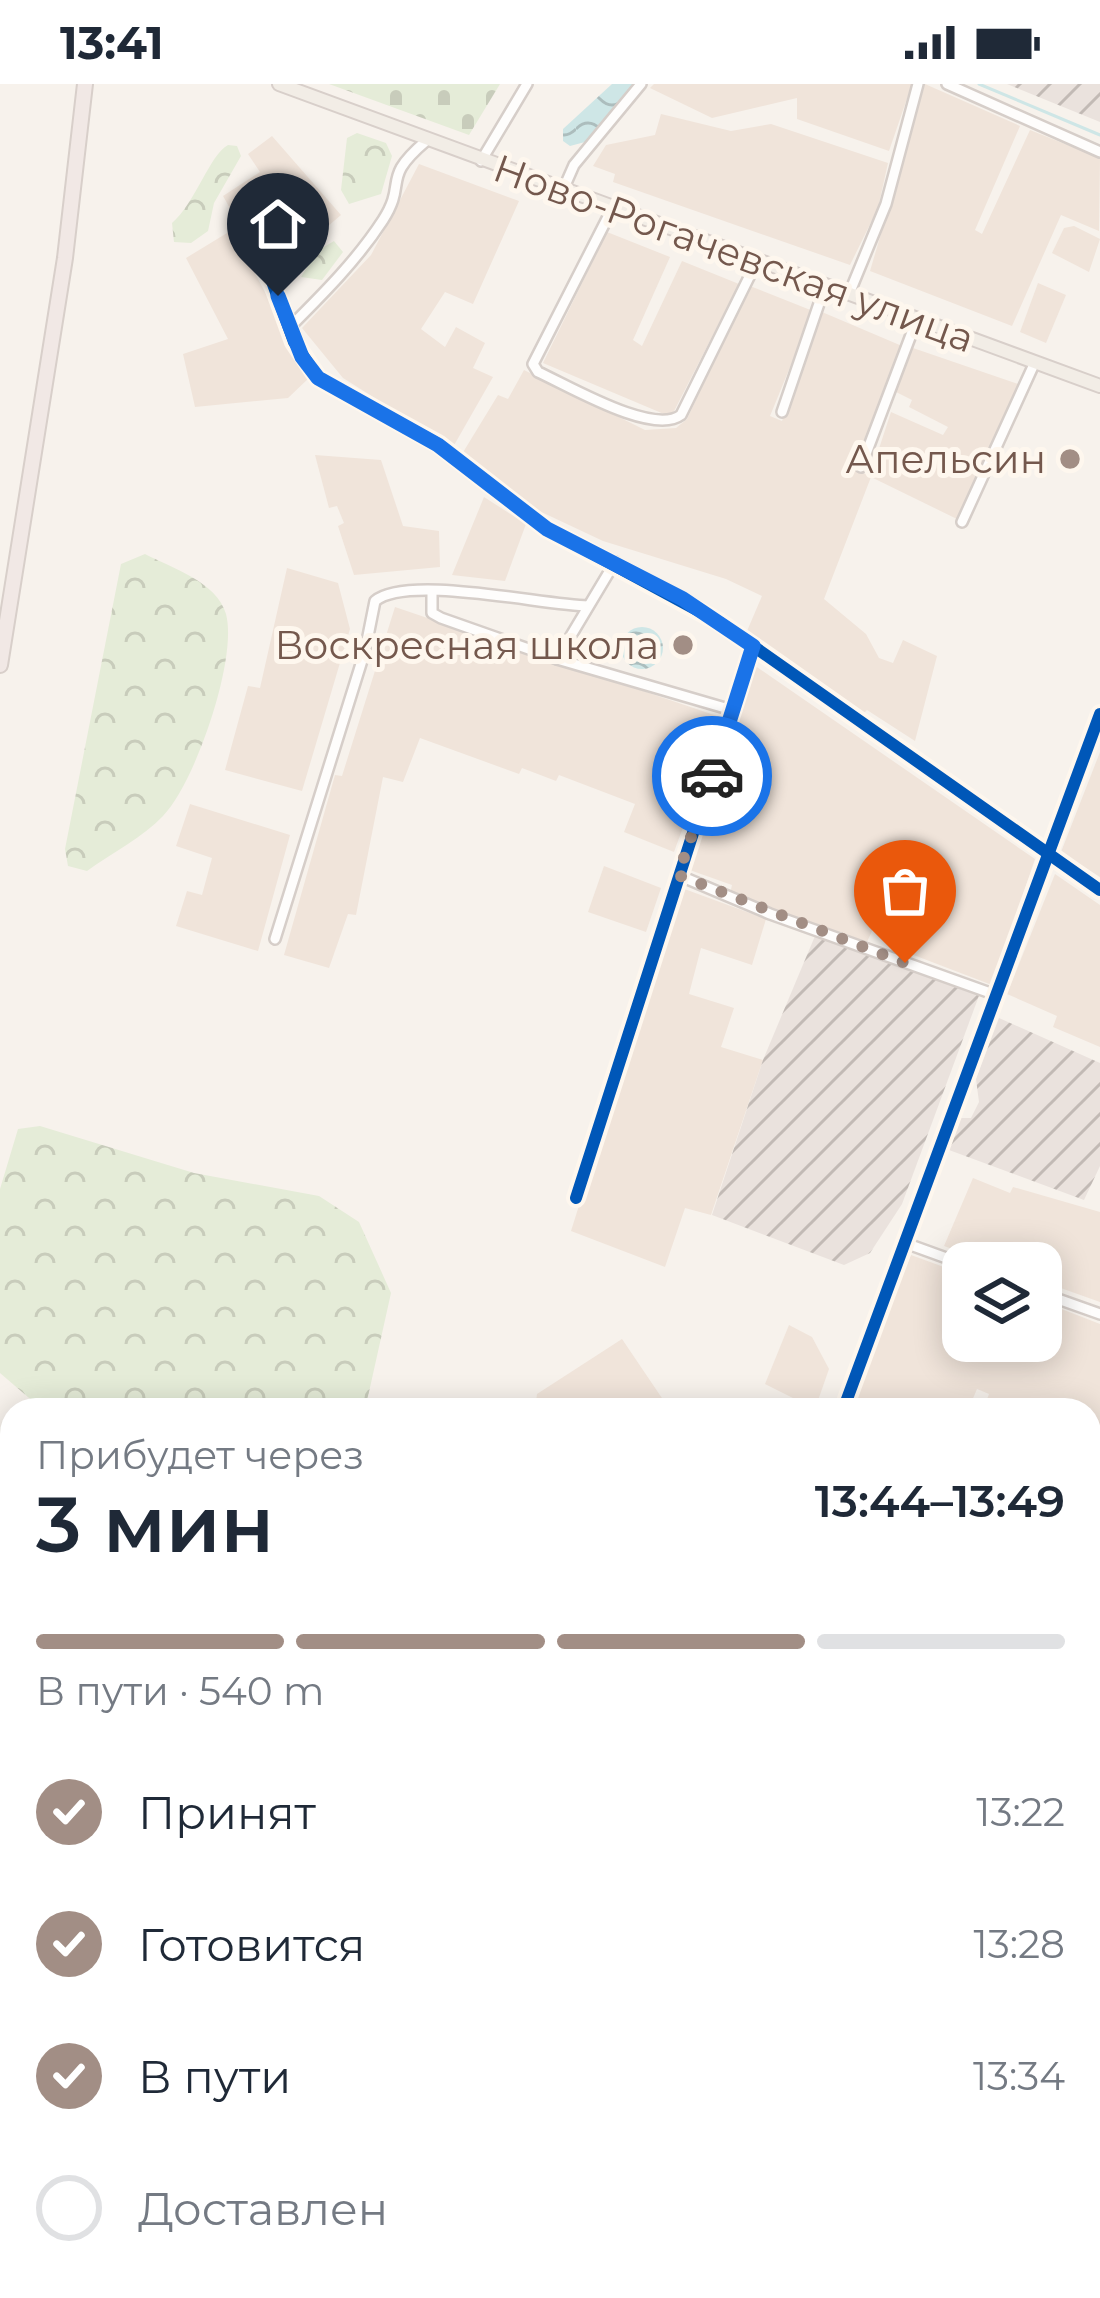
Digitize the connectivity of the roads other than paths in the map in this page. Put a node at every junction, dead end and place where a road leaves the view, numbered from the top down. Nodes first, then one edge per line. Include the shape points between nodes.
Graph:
1 (85, 84) edge
2 (94, 84) edge
3 (280, 84) edge
4 (527, 84) edge
5 (641, 84) edge
6 (918, 84) edge
7 (947, 84) edge
8 (82, 131) junction
9 (426, 141) junction
10 (1100, 152) edge
11 (481, 161) junction
12 (562, 191) junction
13 (612, 209) junction
14 (757, 262) junction
15 (266, 265) dead end
16 (825, 286) junction
17 (849, 294) junction
18 (917, 320) junction
19 (290, 327) junction
20 (1036, 362) junction
21 (1100, 386) edge
22 (782, 412) dead end
23 (861, 467) dead end
24 (962, 522) dead end
25 (615, 562) junction
26 (432, 594) junction
27 (588, 606) junction
28 (753, 646) junction
29 (557, 659) junction
30 (0, 665) edge
31 (732, 710) junction
32 (1100, 714) edge
33 (1047, 854) junction
34 (678, 875) junction
35 (1100, 890) edge
36 (275, 939) dead end
37 (996, 995) junction
38 (575, 1198) dead end
39 (905, 1243) junction
40 (942, 1256) edge
41 (1062, 1300) edge
42 (1100, 1314) edge
43 (847, 1398) edge

1 - 8 highway
2 - 8 highway
3 - 9 main road, Ново-Рогачевская улица
4 - 11 street
5 - 12 street
6 - 17 street via 886,204
7 - 10 street
8 - 30 highway
9 - 11 main road, Ново-Рогачевская улица
9 - 19 street via 400,163 393,204 349,268
11 - 12 main road, Ново-Рогачевская улица
12 - 13 main road, Ново-Рогачевская улица
13 - 14 main road, Ново-Рогачевская улица
13 - 14 street via 534,368 648,421 681,415
14 - 16 main road, Ново-Рогачевская улица
15 - 19 street
16 - 17 main road, Ново-Рогачевская улица
16 - 22 street
17 - 18 main road, Ново-Рогачевская улица
18 - 20 main road, Ново-Рогачевская улица
18 - 23 street
19 - 25 street via 302,357 330,387 438,445 523,513
20 - 21 main road, Ново-Рогачевская улица
20 - 24 street
25 - 27 street
25 - 28 street
26 - 27 street via 477,591
26 - 29 street via 432,613
26 - 36 street via 396,590 375,601
27 - 29 street
28 - 31 street
28 - 33 street
29 - 31 street
31 - 34 street
32 - 33 street
33 - 35 street
33 - 37 street
34 - 37 street
34 - 38 street
37 - 39 street
39 - 40 street
39 - 43 street
41 - 42 street

